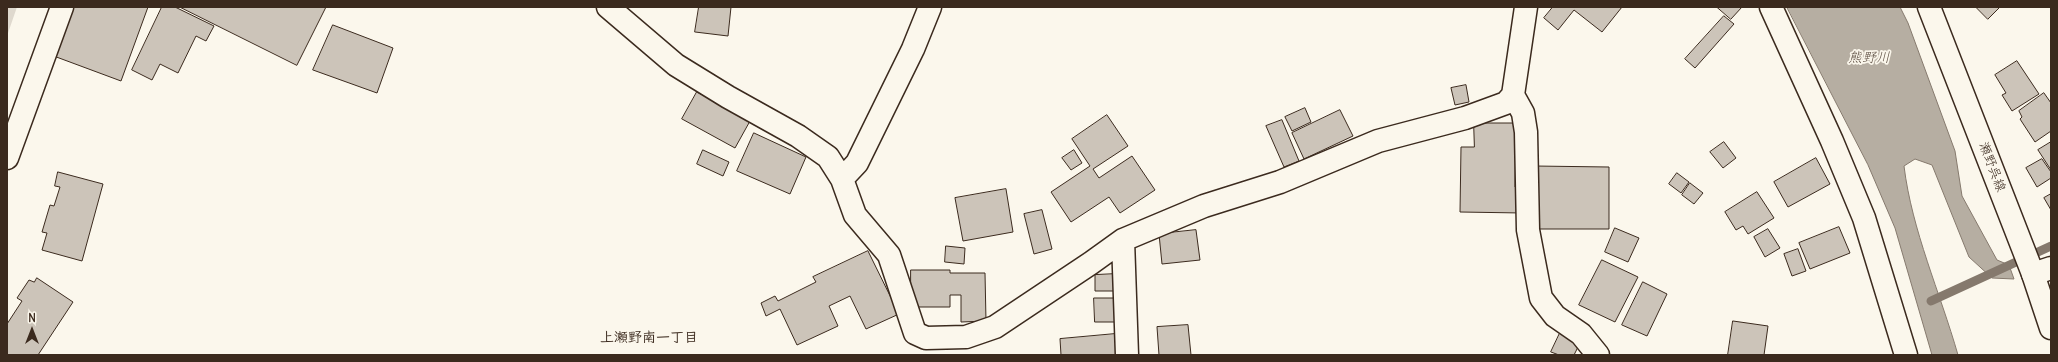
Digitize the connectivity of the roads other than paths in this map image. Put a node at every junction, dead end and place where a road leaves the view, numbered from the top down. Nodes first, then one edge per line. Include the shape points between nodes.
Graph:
1 (62, 7) edge
2 (608, 7) edge
3 (930, 7) edge
4 (1526, 7) edge
5 (1771, 7) edge
6 (1929, 7) edge
7 (1513, 95) junction
8 (7, 158) edge
9 (842, 179) junction
10 (1123, 240) junction
11 (2042, 271) edge
12 (2051, 328) edge
13 (924, 347) edge
14 (1902, 354) edge
15 (1127, 355) edge
16 (1598, 355) edge

1 - 8 street
2 - 9 street via 676,65 798,136 828,157
3 - 9 street via 914,49 857,163
4 - 7 street
5 - 14 street via 1864,218
6 - 11 street, 瀬野呉線
7 - 10 street via 1506,103 1465,118 1378,141 1280,182 1204,206
7 - 16 street via 1523,113 1526,132 1528,230 1542,298 1555,316 1582,334
9 - 13 street via 855,215 889,255 915,333
10 - 13 street via 995,327
10 - 15 street
11 - 12 street, 瀬野呉線

